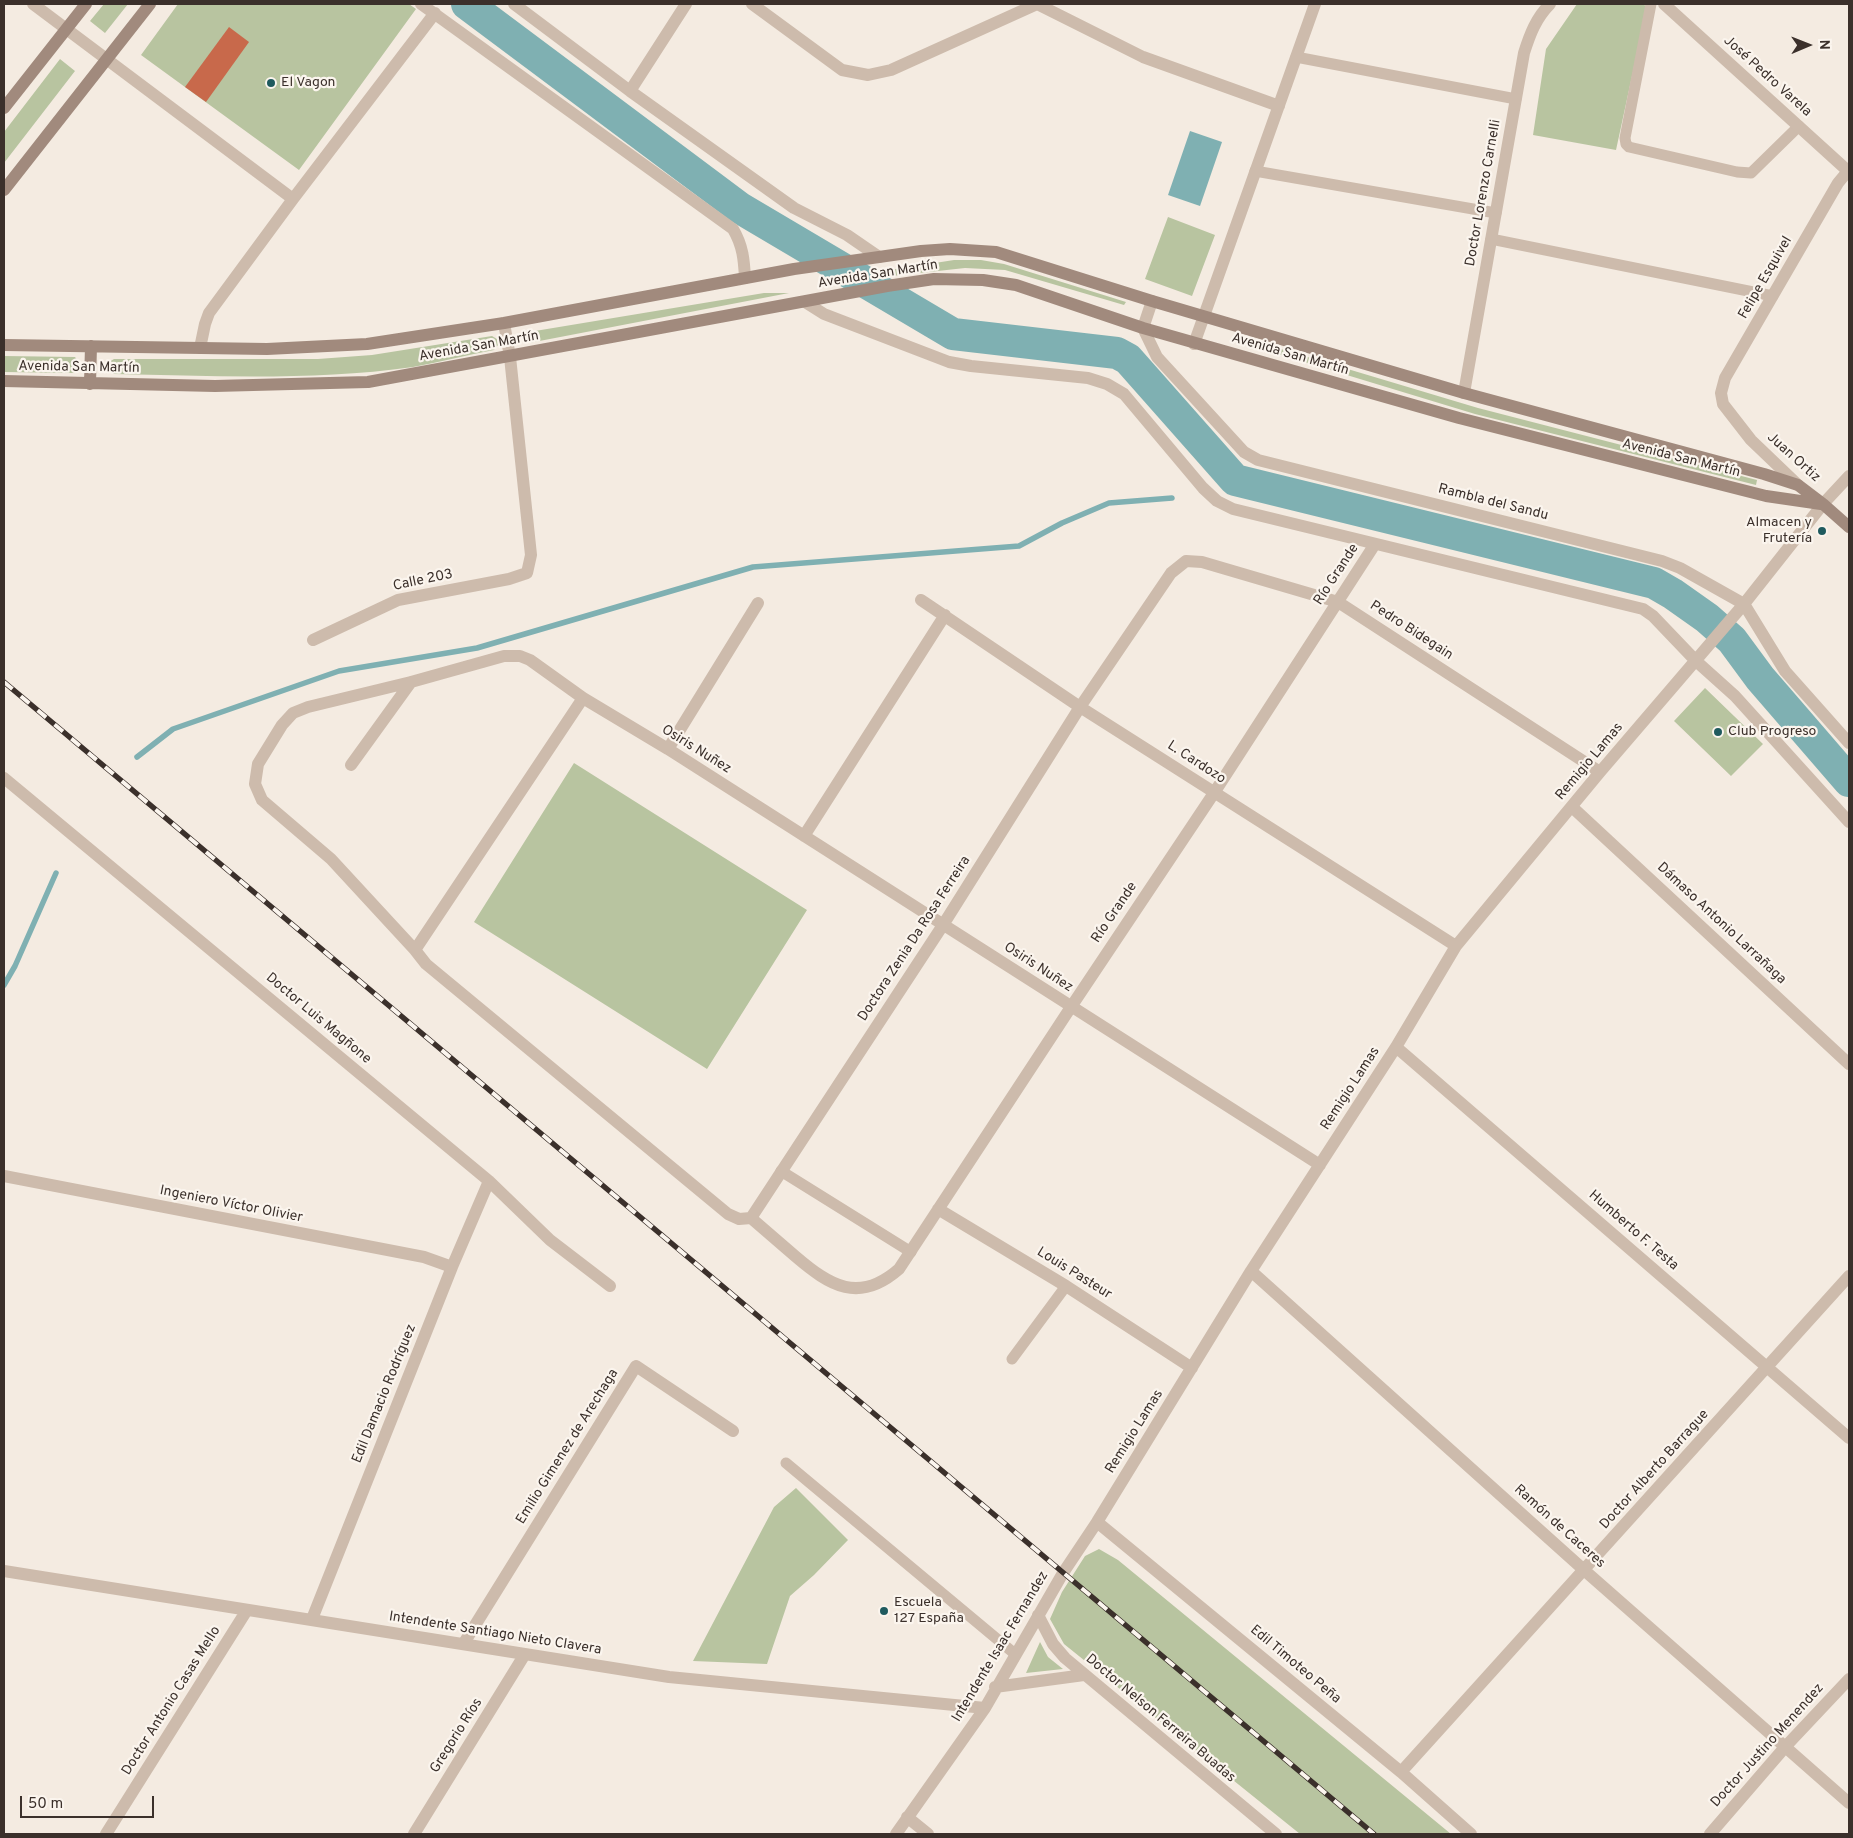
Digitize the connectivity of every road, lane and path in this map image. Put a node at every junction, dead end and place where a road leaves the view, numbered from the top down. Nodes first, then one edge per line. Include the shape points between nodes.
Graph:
1 (33, 4) edge
2 (86, 4) edge
3 (150, 4) edge
4 (421, 4) edge
5 (514, 4) edge
6 (686, 4) edge
7 (752, 4) edge
8 (1315, 4) edge
9 (1550, 4) edge
10 (1651, 4) edge
11 (1664, 4) edge
12 (435, 13) junction
13 (66, 29) junction
14 (1296, 57) junction
15 (106, 59) junction
16 (630, 91) junction
17 (1516, 99) junction
18 (1279, 106) junction
19 (4, 108) edge
20 (1799, 126) junction
21 (1255, 171) junction
22 (1849, 172) edge
23 (4, 190) edge
24 (293, 199) junction
25 (1496, 213) junction
26 (1491, 239) junction
27 (879, 257) junction
28 (745, 278) junction
29 (1773, 296) junction
30 (810, 301) junction
31 (1152, 301) junction
32 (1204, 316) junction
33 (504, 322) junction
34 (1143, 328) junction
35 (1194, 344) junction
36 (4, 345) edge
37 (91, 346) junction
38 (200, 348) junction
39 (510, 357) junction
40 (4, 382) edge
41 (90, 384) junction
42 (1464, 393) junction
43 (1723, 404) joint
44 (1849, 476) edge
45 (1798, 485) junction
46 (1823, 504) junction
47 (1849, 527) edge
48 (1375, 544) junction
49 (1186, 562) joint
50 (922, 600) dead end
51 (1338, 602) junction
52 (758, 603) dead end
53 (1740, 608) junction
54 (945, 616) junction
55 (313, 640) dead end
56 (1700, 656) junction
57 (411, 682) junction
58 (583, 698) junction
59 (1080, 706) junction
60 (1849, 743) edge
61 (668, 749) junction
62 (351, 766) dead end
63 (1600, 772) junction
64 (4, 778) edge
65 (1214, 792) junction
66 (1572, 807) junction
67 (1849, 822) edge
68 (804, 836) junction
69 (943, 925) junction
70 (1456, 946) junction
71 (415, 950) junction
72 (1071, 1006) junction
73 (1396, 1047) junction
74 (1849, 1064) edge
75 (1320, 1165) junction
76 (781, 1171) junction
77 (4, 1176) edge
78 (489, 1181) junction
79 (938, 1209) junction
80 (751, 1218) junction
81 (912, 1252) junction
82 (452, 1267) junction
83 (1251, 1271) junction
84 (1849, 1276) edge
85 (610, 1286) dead end
86 (1066, 1286) junction
87 (1012, 1359) dead end
88 (1768, 1367) junction
89 (1192, 1368) junction
90 (733, 1431) dead end
91 (1849, 1438) edge
92 (786, 1463) dead end
93 (1097, 1522) junction
94 (1584, 1570) junction
95 (4, 1571) edge
96 (1063, 1573) joint
97 (247, 1610) junction
98 (1038, 1615) junction
99 (312, 1619) junction
100 (464, 1643) junction
101 (525, 1654) junction
102 (1015, 1654) junction
103 (1084, 1675) junction
104 (1849, 1678) edge
105 (995, 1688) junction
106 (984, 1708) junction
107 (1786, 1746) junction
108 (1401, 1772) junction
109 (1849, 1803) edge
110 (907, 1817) junction
111 (106, 1834) edge
112 (414, 1834) edge
113 (896, 1834) edge
114 (928, 1834) edge
115 (1276, 1834) edge
116 (1471, 1834) edge
117 (1710, 1834) edge

1 - 13 street
2 - 13 street
3 - 15 street
4 - 12 street
5 - 16 street
6 - 16 street
7 - 18 street via 842,70 868,75 892,70 1037,4 1142,56
8 - 14 street
9 - 17 street, Doctor Lorenzo Carnelli via 1530,33
10 - 20 lane via 1625,138 1629,147 1751,173
11 - 20 street, José Pedro Varela
12 - 24 street
12 - 28 street via 733,229 744,255
13 - 15 street
13 - 19 street
14 - 17 lane
14 - 18 street
15 - 23 street
15 - 24 street
16 - 27 street via 794,208 846,235
17 - 25 street, Doctor Lorenzo Carnelli
18 - 21 street
20 - 22 street, José Pedro Varela
21 - 25 lane
21 - 32 street
22 - 29 street, Felipe Esquivel via 1838,183
24 - 38 street via 209,313
25 - 26 street, Doctor Lorenzo Carnelli
26 - 29 lane
26 - 42 street, Doctor Lorenzo Carnelli
27 - 28 street, Avenida San Martín
27 - 31 street, Avenida San Martín via 921,250 996,252
28 - 33 street, Avenida San Martín
29 - 43 street, Felipe Esquivel via 1725,378 1721,394
30 - 34 street, Avenida San Martín via 934,279 983,280 1016,285
30 - 39 street, Avenida San Martín
30 - 48 street via 824,314 949,362 1088,378 1107,384 1124,394 1217,501 1233,509
31 - 32 street, Avenida San Martín
31 - 34 street
32 - 35 street
32 - 42 street, Avenida San Martín
33 - 38 street, Avenida San Martín via 367,344
33 - 39 street
34 - 35 street, Avenida San Martín
34 - 53 street, Rambla del Sandu via 1157,357 1244,452 1258,460 1662,560 1680,568
35 - 46 street, Avenida San Martín via 1459,418 1766,496
36 - 37 street, Avenida San Martín
37 - 38 street, Avenida San Martín
37 - 41 street
39 - 41 street, Avenida San Martín via 368,382 215,386
39 - 55 street, Calle 203 via 531,555 527,573 398,600
40 - 41 street, Avenida San Martín
42 - 45 street, Avenida San Martín
43 - 45 street, Juan Ortiz via 1751,440
44 - 46 street, Remigio Lamas
45 - 46 street, Juan Ortiz
46 - 47 street, Juan Ortiz
46 - 53 street, Remigio Lamas
48 - 51 street, Río Grande
48 - 56 street via 1643,609
49 - 51 street, Pedro Bidegain via 1202,562
49 - 59 street, Doctora Zenia Da Rosa Ferreira via 1170,573
50 - 54 street, L. Cardozo
51 - 63 street, Pedro Bidegain
51 - 65 street, Río Grande
52 - 61 street
53 - 56 street, Remigio Lamas
53 - 60 street, Rambla del Sandu via 1785,671
54 - 59 street, L. Cardozo
54 - 68 street
56 - 63 street, Remigio Lamas
56 - 67 street
57 - 58 street, Osiris Nuñez via 504,656 520,656
57 - 62 street
57 - 71 street, Osiris Nuñez via 293,713 282,724 258,764 255,784 262,800 331,859
58 - 61 street, Osiris Nuñez
58 - 71 street
59 - 65 street, L. Cardozo
59 - 69 street, Doctora Zenia Da Rosa Ferreira
61 - 68 street, Osiris Nuñez
63 - 66 street, Remigio Lamas
64 - 78 street, Doctor Luis Magñone
65 - 70 street, L. Cardozo
65 - 72 street, Río Grande
66 - 70 street, Remigio Lamas
66 - 74 street, Dámaso Antonio Larrañaga
68 - 69 street, Osiris Nuñez
69 - 72 street, Osiris Nuñez
69 - 76 street, Doctora Zenia Da Rosa Ferreira
70 - 73 street, Remigio Lamas
71 - 80 street, Osiris Nuñez via 426,964 728,1214 739,1219
72 - 75 street, Osiris Nuñez
72 - 79 street, Río Grande
73 - 75 street, Remigio Lamas
73 - 88 street, Humberto F. Testa
75 - 83 street, Remigio Lamas
76 - 80 street, Doctora Zenia Da Rosa Ferreira
76 - 81 lane
77 - 82 street, Ingeniero Víctor Olivier via 424,1257
78 - 82 street, Edil Damacio Rodríguez
78 - 85 street, Doctor Luis Magñone via 550,1240
79 - 81 street, Río Grande
79 - 86 street, Louis Pasteur
80 - 81 street, Río Grande via 815,1272 832,1283 849,1288 886,1281
82 - 99 street, Edil Damacio Rodríguez
83 - 89 street, Remigio Lamas
83 - 94 street, Ramón de Caceres
84 - 88 street, Doctor Alberto Barrague
86 - 87 lane
86 - 89 street, Louis Pasteur
88 - 91 street, Humberto F. Testa
88 - 94 street, Doctor Alberto Barrague
89 - 93 street, Remigio Lamas
90 - 100 street, Emilio Gimenez de Arechaga via 636,1366
92 - 102 lane
93 - 96 street, Remigio Lamas
93 - 108 street, Edil Timoteo Peña
94 - 107 street, Ramón de Caceres
94 - 108 street, Doctor Alberto Barrague
95 - 97 street, Intendente Santiago Nieto Clavera
96 - 98 street, Intendente Isaac Fernandez
97 - 99 street, Intendente Santiago Nieto Clavera
97 - 111 street, Doctor Antonio Casas Mello
98 - 102 street, Intendente Isaac Fernandez
98 - 103 street, Doctor Nelson Ferreira Buadas via 1054,1644
99 - 100 street, Intendente Santiago Nieto Clavera
100 - 101 street, Intendente Santiago Nieto Clavera
101 - 106 street, Intendente Santiago Nieto Clavera via 668,1677
101 - 112 street, Gregorio Ríos
102 - 105 street, Intendente Isaac Fernandez
103 - 105 street
103 - 115 street, Doctor Nelson Ferreira Buadas
104 - 107 street, Doctor Justino Menendez
105 - 106 street, Intendente Isaac Fernandez
106 - 110 street, Intendente Isaac Fernandez
107 - 109 street, Ramón de Caceres
107 - 117 street, Doctor Justino Menendez
108 - 116 street, Edil Timoteo Peña
110 - 113 street, Intendente Isaac Fernandez
110 - 114 street

